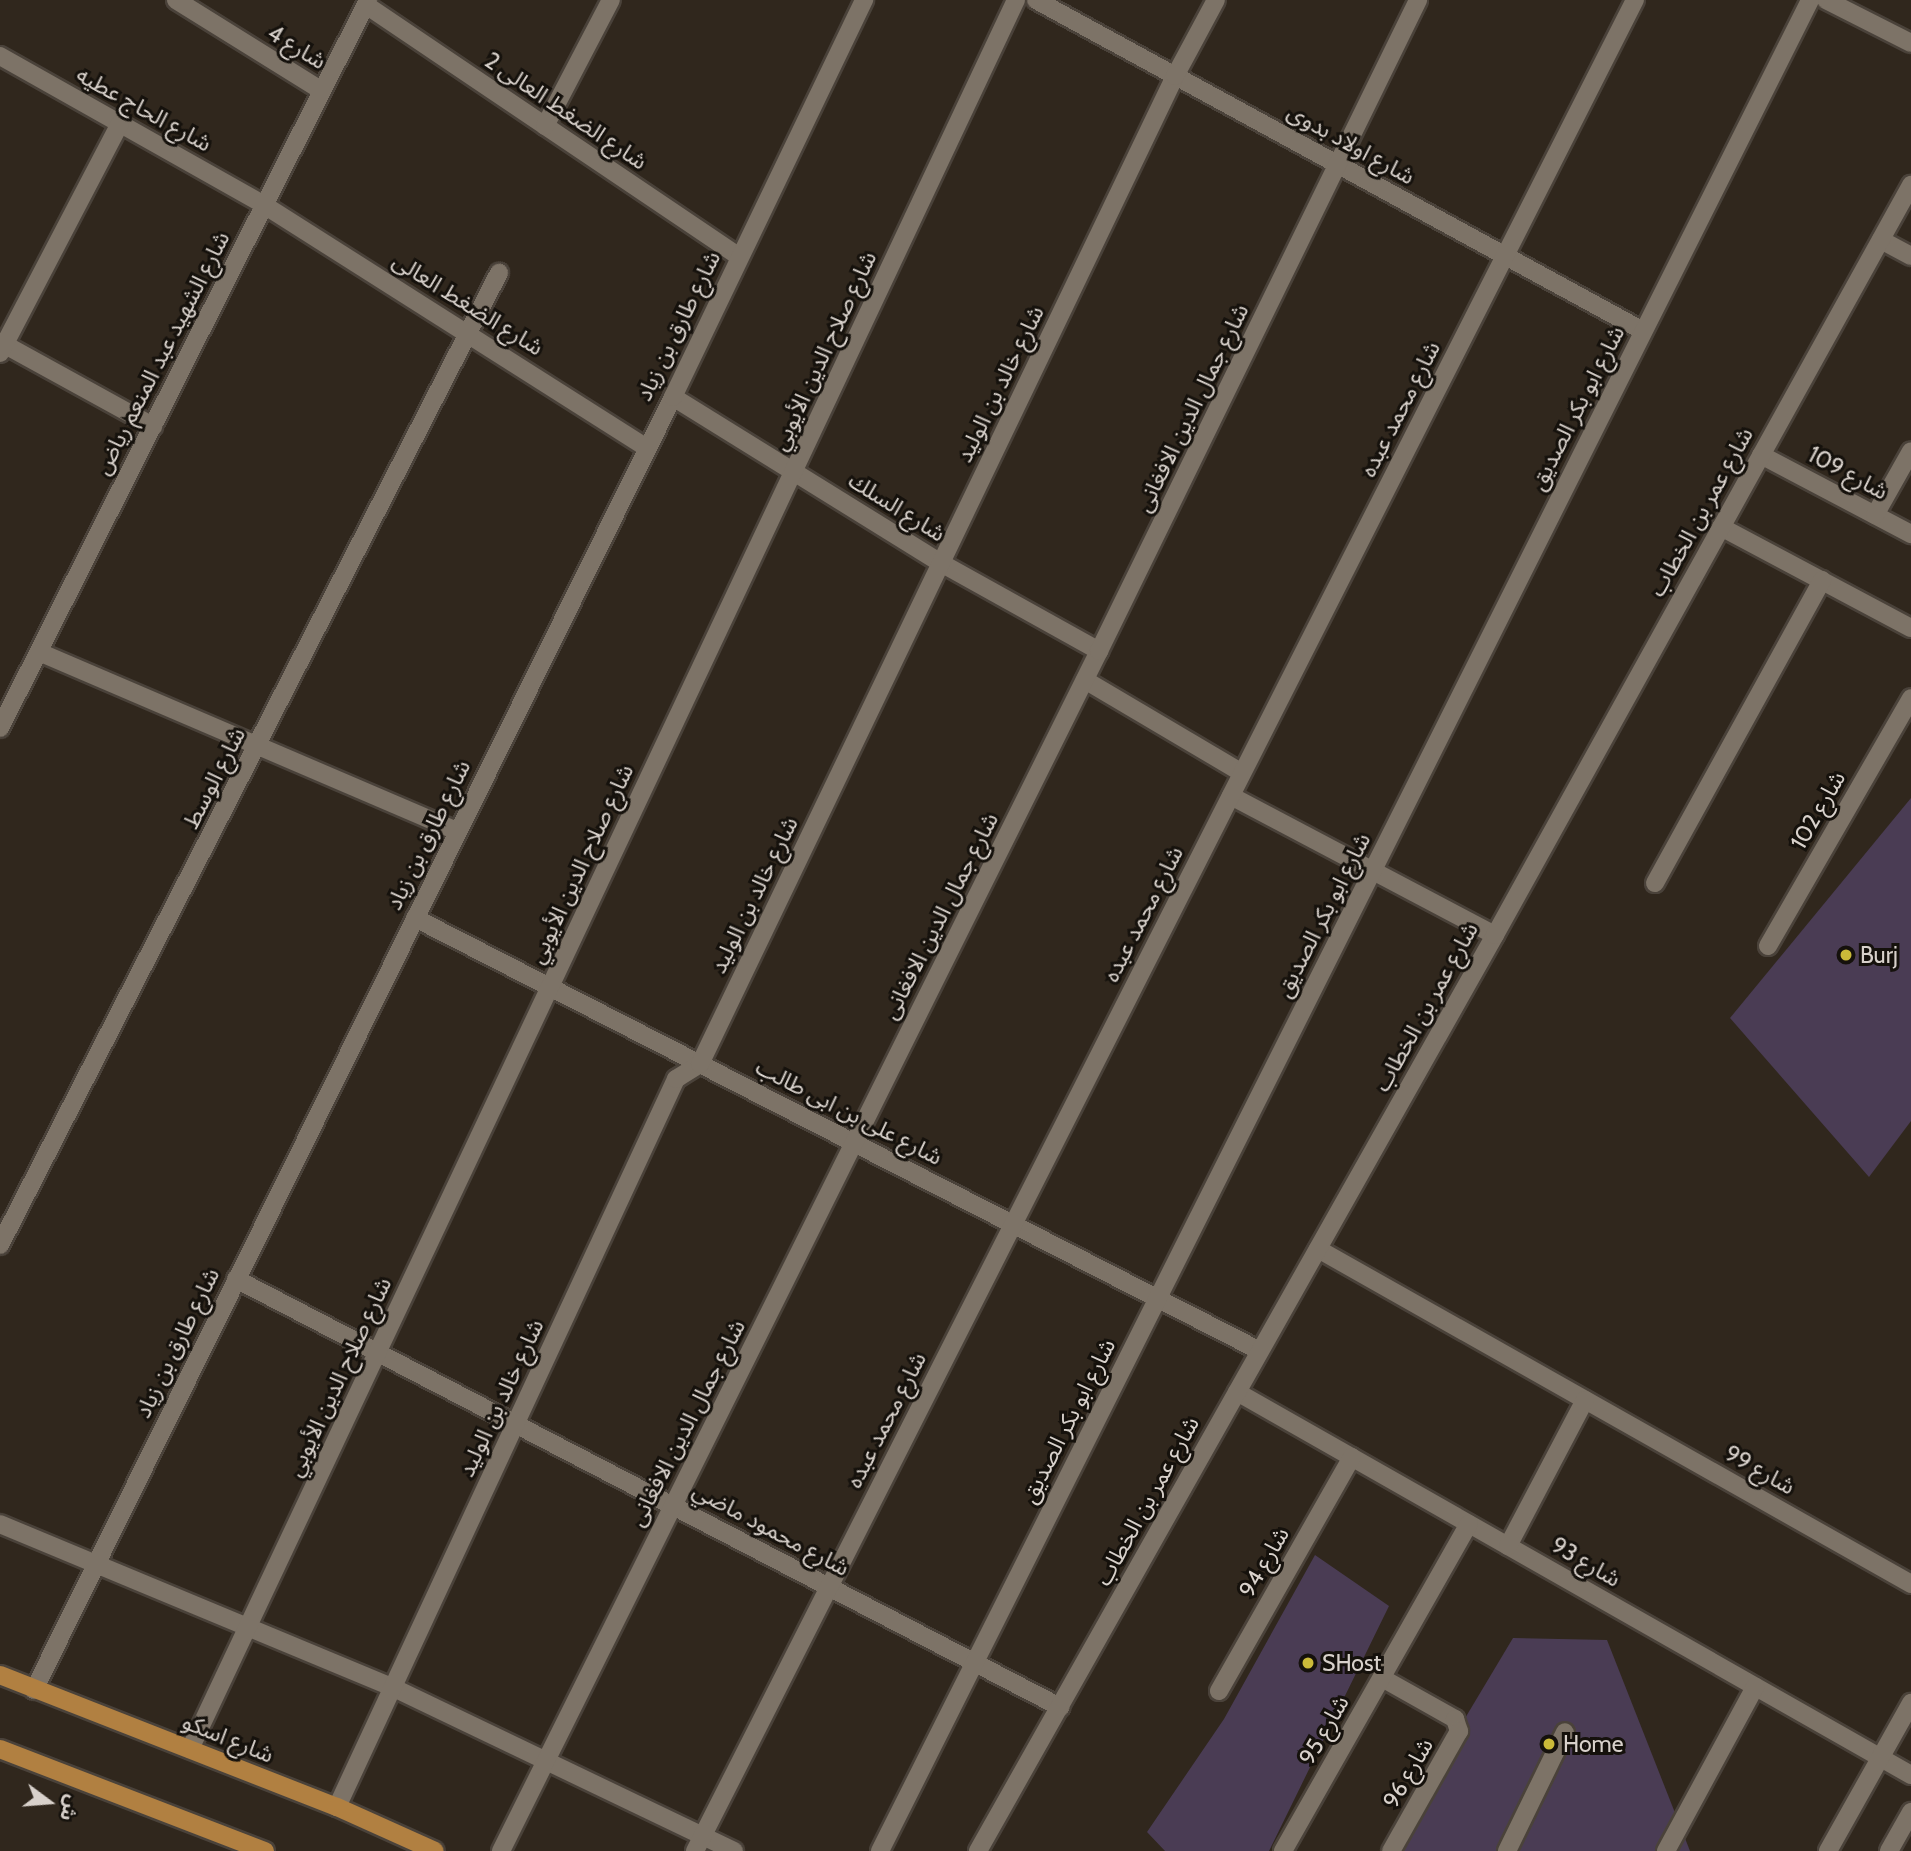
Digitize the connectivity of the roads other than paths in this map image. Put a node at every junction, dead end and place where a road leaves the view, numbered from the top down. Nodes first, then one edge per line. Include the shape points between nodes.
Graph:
1 (176, 0) edge
2 (611, 0) edge
3 (864, 0) edge
4 (1016, 0) edge
5 (1036, 0) edge
6 (1216, 0) edge
7 (1418, 0) edge
8 (1635, 0) edge
9 (1810, 0) edge
10 (1826, 0) edge
11 (367, 3) edge
12 (1911, 43) edge
13 (0, 57) edge
14 (1175, 76) junction
15 (321, 90) junction
16 (120, 123) junction
17 (545, 126) junction
18 (1339, 166) junction
19 (1911, 185) edge
20 (264, 205) junction
21 (1881, 240) junction
22 (1505, 256) junction
23 (1911, 256) edge
24 (739, 257) junction
25 (499, 273) dead end
26 (468, 331) junction
27 (1643, 331) junction
28 (1, 346) edge
29 (673, 397) junction
30 (153, 426) junction
31 (646, 447) junction
32 (1911, 451) edge
33 (1761, 455) junction
34 (794, 472) junction
35 (1875, 515) junction
36 (1721, 527) junction
37 (1911, 534) edge
38 (941, 563) junction
39 (1822, 580) junction
40 (1911, 628) edge
41 (1099, 651) junction
42 (39, 652) junction
43 (1085, 680) junction
44 (1911, 698) edge
45 (1905, 724) edge
46 (0, 728) edge
47 (257, 746) junction
48 (1242, 773) junction
49 (1231, 796) junction
50 (457, 831) junction
51 (1373, 871) junction
52 (1655, 883) dead end
53 (415, 918) junction
54 (1495, 935) junction
55 (1768, 946) dead end
56 (550, 987) junction
57 (700, 1064) junction
58 (854, 1142) junction
59 (1013, 1224) junction
60 (0, 1245) edge
61 (1318, 1249) junction
62 (236, 1279) junction
63 (1157, 1298) junction
64 (1260, 1350) junction
65 (378, 1353) junction
66 (1237, 1392) junction
67 (1585, 1400) junction
68 (516, 1425) junction
69 (1352, 1457) junction
70 (673, 1506) junction
71 (0, 1524) edge
72 (1469, 1524) junction
73 (1508, 1546) junction
74 (95, 1563) junction
75 (1911, 1584) edge
76 (829, 1587) junction
77 (249, 1627) junction
78 (974, 1663) junction
79 (0, 1675) edge
80 (1382, 1678) junction
81 (1755, 1686) junction
82 (394, 1688) junction
83 (34, 1690) junction
84 (1219, 1692) dead end
85 (1911, 1703) edge
86 (1060, 1707) junction
87 (1565, 1731) dead end
88 (0, 1749) edge
89 (190, 1749) junction
90 (1880, 1758) junction
91 (545, 1760) junction
92 (1911, 1775) edge
93 (337, 1807) junction
94 (1911, 1812) edge
95 (699, 1843) edge
96 (1511, 1850) edge
97 (265, 1851) edge
98 (435, 1851) edge
99 (501, 1851) edge
100 (734, 1851) edge
101 (880, 1851) edge
102 (978, 1851) edge
103 (1283, 1851) edge
104 (1391, 1851) edge
105 (1666, 1851) edge
106 (1828, 1851) edge
107 (1889, 1851) edge

1 - 15 street, شارع 4
2 - 17 street
3 - 24 street, شارع طارق بن زياد
4 - 34 street, شارع صلاح الدين الأيوبي
5 - 14 street, شارع اولاد بدوى
6 - 14 street, شارع خالد بن الوليد
7 - 18 street, شارع جمال الدين الافغانى
8 - 22 street, شارع محمد عبده
9 - 27 street, شارع ابو بكر الصديق
10 - 12 street
11 - 15 street, شارع الشهيد عبد المنعم رياض
11 - 17 street, شارع الضغط العالى 2
13 - 16 street, شارع الحاج عطيه
14 - 18 street, شارع اولاد بدوى
14 - 38 street, شارع خالد بن الوليد
15 - 20 street, شارع الشهيد عبد المنعم رياض
16 - 20 street, شارع الحاج عطيه
16 - 28 street
17 - 24 street, شارع الضغط العالى 2
18 - 22 street, شارع اولاد بدوى
18 - 41 street, شارع جمال الدين الافغانى
19 - 21 street, شارع عمر بن الخطاب
20 - 26 street, شارع الضغط العالى
20 - 30 street, شارع الشهيد عبد المنعم رياض
21 - 23 street
21 - 33 street, شارع عمر بن الخطاب
22 - 27 street, شارع اولاد بدوى
22 - 48 street, شارع محمد عبده
24 - 29 street, شارع طارق بن زياد
25 - 26 street, شارع الوسط
26 - 31 street, شارع الضغط العالى
26 - 47 street, شارع الوسط
27 - 51 street, شارع ابو بكر الصديق
28 - 30 street
29 - 31 street, شارع طارق بن زياد
29 - 34 street, شارع السلك
30 - 42 street, شارع الشهيد عبد المنعم رياض
31 - 50 street, شارع طارق بن زياد
32 - 35 street
33 - 35 street, شارع 109
33 - 36 street, شارع عمر بن الخطاب
34 - 38 street, شارع السلك
34 - 56 street, شارع صلاح الدين الأيوبي
35 - 37 street, شارع 109
36 - 39 street
36 - 54 street, شارع عمر بن الخطاب
38 - 41 street, شارع السلك
38 - 57 street, شارع خالد بن الوليد
39 - 40 street
39 - 52 street
41 - 43 street, شارع جمال الدين الافغانى
42 - 46 street, شارع الشهيد عبد المنعم رياض
42 - 47 street
43 - 48 street
43 - 58 street, شارع جمال الدين الافغانى
44 - 45 street, شارع 102
45 - 55 street, شارع 102
47 - 50 street
47 - 60 street, شارع الوسط
48 - 49 street, شارع محمد عبده
49 - 51 street
49 - 59 street, شارع محمد عبده
50 - 53 street, شارع طارق بن زياد
51 - 54 street
51 - 63 street, شارع ابو بكر الصديق
53 - 56 street, شارع على بن ابى طالب
53 - 62 street, شارع طارق بن زياد
54 - 61 street, شارع عمر بن الخطاب
56 - 57 street, شارع على بن ابى طالب
56 - 65 street, شارع صلاح الدين الأيوبي
57 - 58 street, شارع على بن ابى طالب
57 - 68 street, شارع خالد بن الوليد via 676,1079
58 - 59 street, شارع على بن ابى طالب
58 - 70 street, شارع جمال الدين الافغانى
59 - 63 street, شارع على بن ابى طالب
59 - 76 street, شارع محمد عبده
61 - 64 street, شارع عمر بن الخطاب
61 - 67 street, شارع 99
62 - 65 street, شارع محمود ماضي
62 - 74 street, شارع طارق بن زياد
63 - 64 street, شارع على بن ابى طالب
63 - 78 street, شارع ابو بكر الصديق
64 - 66 street, شارع عمر بن الخطاب
65 - 68 street, شارع محمود ماضي
65 - 77 street, شارع صلاح الدين الأيوبي
66 - 69 street, شارع 93
66 - 86 street, شارع عمر بن الخطاب
67 - 73 street
67 - 75 street, شارع 99
68 - 70 street, شارع محمود ماضي
68 - 82 street, شارع خالد بن الوليد
69 - 72 street, شارع 93
69 - 84 street, شارع 94
70 - 76 street, شارع محمود ماضي
70 - 91 street, شارع جمال الدين الافغانى
71 - 74 street
72 - 73 street, شارع 93
72 - 80 street, شارع 95
73 - 81 street, شارع 93
74 - 77 street
74 - 83 street, شارع طارق بن زياد
76 - 78 street, شارع محمود ماضي
76 - 95 street, شارع محمد عبده
77 - 82 street
77 - 89 street, شارع صلاح الدين الأيوبي
78 - 86 street, شارع محمود ماضي
78 - 101 street, شارع ابو بكر الصديق
79 - 83 main road, شارع اسكو
80 - 103 street, شارع 95
80 - 104 street, شارع 96 via 1455,1719 1459,1731
81 - 90 street, شارع 93
81 - 105 street
82 - 91 street
82 - 93 street, شارع خالد بن الوليد
83 - 89 main road, شارع اسكو
85 - 90 street
86 - 102 street, شارع عمر بن الخطاب
87 - 96 street
88 - 97 main road
89 - 93 main road, شارع اسكو
90 - 92 street, شارع 93
90 - 106 street
91 - 95 street
91 - 99 street, شارع جمال الدين الافغانى
93 - 98 main road, شارع اسكو
94 - 107 street
95 - 100 street

